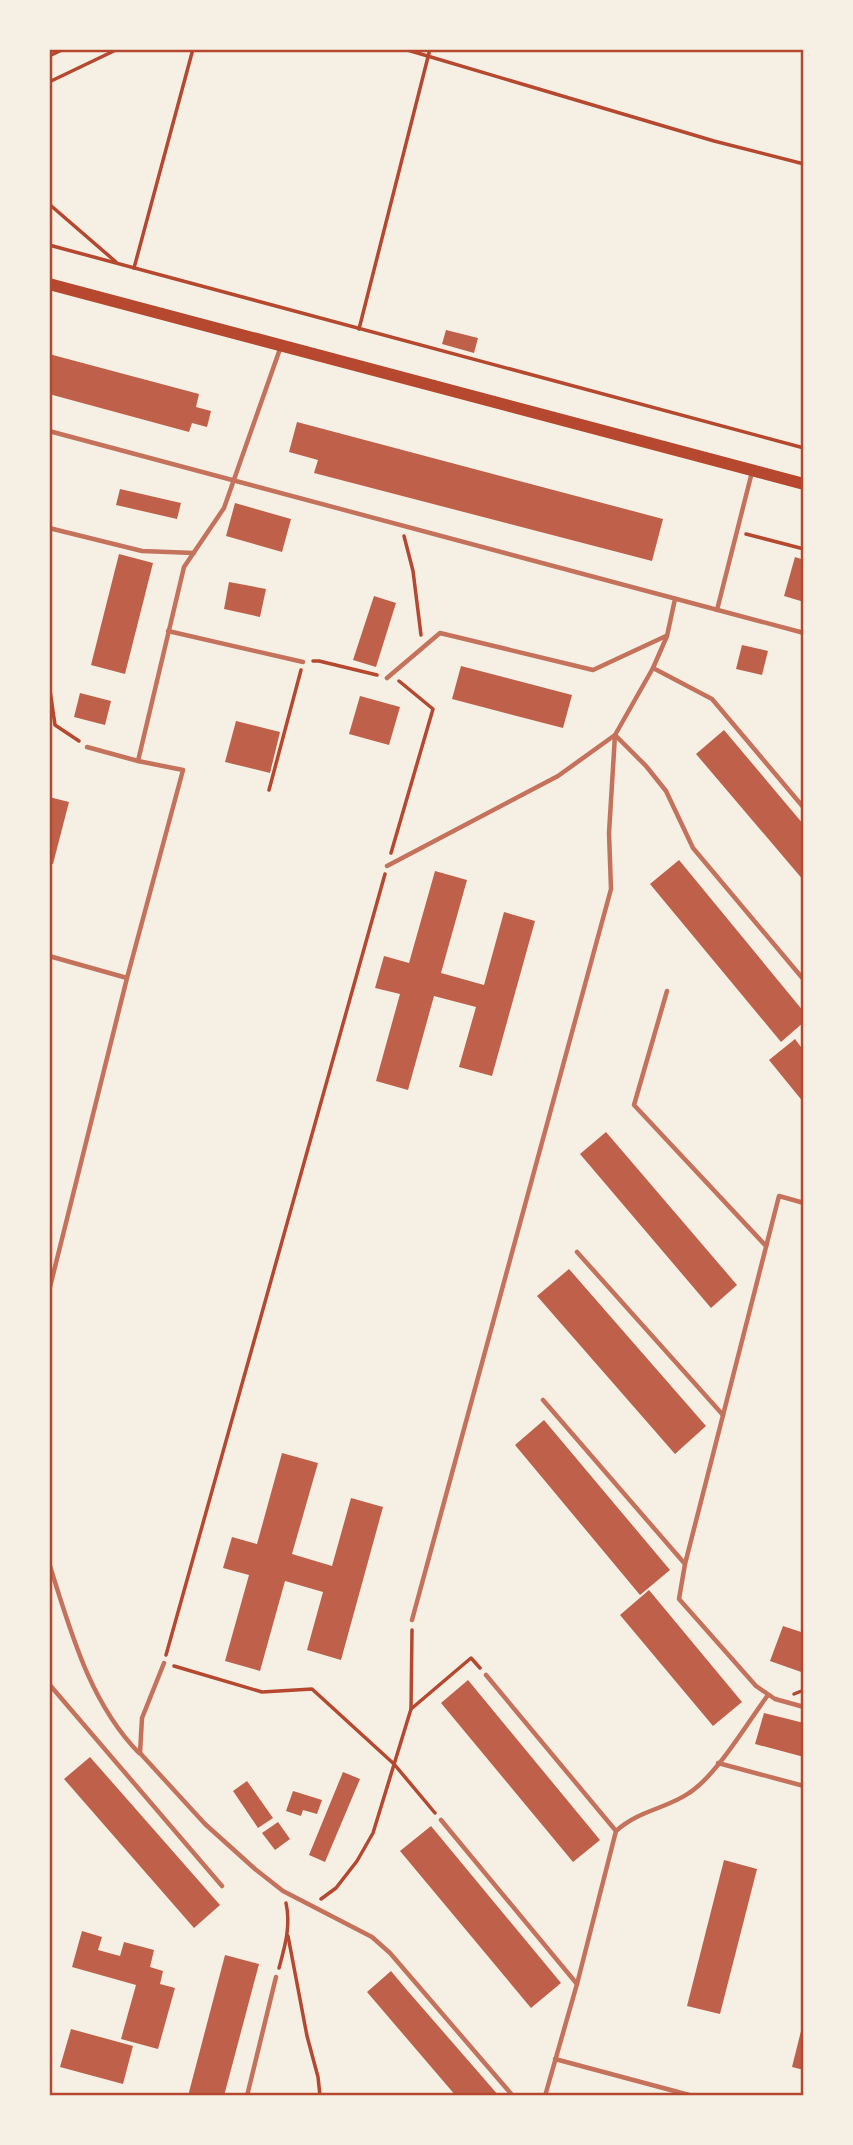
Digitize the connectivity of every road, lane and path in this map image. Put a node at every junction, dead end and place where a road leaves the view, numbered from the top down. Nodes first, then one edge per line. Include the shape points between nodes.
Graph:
1 (64, 49) edge
2 (118, 49) edge
3 (193, 49) edge
4 (404, 49) edge
5 (429, 49) edge
6 (428, 55) junction
7 (49, 56) edge
8 (49, 82) edge
9 (804, 164) edge
10 (49, 204) edge
11 (49, 245) edge
12 (118, 264) junction
13 (134, 268) junction
14 (49, 284) edge
15 (359, 329) junction
16 (282, 345) junction
17 (49, 431) edge
18 (804, 448) edge
19 (753, 470) junction
20 (233, 481) junction
21 (804, 484) edge
22 (402, 526) junction
23 (49, 528) edge
24 (737, 532) junction
25 (804, 550) edge
26 (195, 554) junction
27 (676, 599) junction
28 (717, 610) junction
29 (169, 631) junction
30 (804, 633) edge
31 (667, 636) junction
32 (422, 648) junction
33 (303, 662) junction
34 (653, 668) junction
35 (406, 670) dead end
36 (387, 678) joint
37 (49, 683) edge
38 (615, 735) junction
39 (87, 747) joint
40 (138, 761) junction
41 (270, 790) dead end
42 (804, 808) edge
43 (387, 866) junction
44 (49, 956) edge
45 (127, 978) junction
46 (804, 979) edge
47 (667, 990) dead end
48 (804, 1203) edge
49 (766, 1247) junction
50 (578, 1252) dead end
51 (49, 1291) edge
52 (544, 1400) dead end
53 (723, 1415) junction
54 (49, 1563) edge
55 (685, 1564) junction
56 (412, 1620) joint
57 (164, 1663) junction
58 (486, 1675) joint
59 (49, 1684) edge
60 (768, 1695) junction
61 (804, 1707) edge
62 (411, 1709) junction
63 (140, 1753) junction
64 (718, 1763) junction
65 (394, 1764) junction
66 (804, 1786) edge
67 (441, 1820) joint
68 (616, 1831) junction
69 (222, 1886) dead end
70 (283, 1891) junction
71 (312, 1906) junction
72 (288, 1936) junction
73 (276, 1977) joint
74 (577, 1984) junction
75 (555, 2059) junction
76 (247, 2096) edge
77 (320, 2096) edge
78 (513, 2096) edge
79 (545, 2096) edge
80 (693, 2096) edge

1 - 7 path
2 - 8 path
3 - 13 path
4 - 6 path
5 - 6 path
6 - 9 path
6 - 15 path
10 - 12 path
11 - 12 path
12 - 13 path
13 - 15 path
14 - 16 main road
15 - 18 path
16 - 19 main road
16 - 20 lane
17 - 20 lane
19 - 21 main road
19 - 24 lane
20 - 22 lane
20 - 26 lane via 223,508
22 - 27 lane
22 - 32 path via 413,571
23 - 26 lane via 142,551
24 - 25 path
24 - 28 lane
26 - 29 lane via 184,567
27 - 28 lane
27 - 31 lane
28 - 30 lane
29 - 33 lane
29 - 40 lane
31 - 32 lane via 593,670 440,633
31 - 34 lane
32 - 36 lane
33 - 36 path via 319,661
33 - 41 path
34 - 38 lane
34 - 42 lane via 712,699
35 - 43 path via 398,681 433,709
37 - 39 path via 55,725
38 - 43 lane via 558,776
38 - 46 lane via 666,791 693,848
38 - 56 lane via 611,889
39 - 40 lane
40 - 45 lane via 183,770
43 - 57 path
44 - 45 lane
45 - 51 lane
47 - 49 lane via 634,1105
48 - 49 lane via 779,1196
49 - 53 lane
50 - 53 lane
52 - 55 lane
53 - 55 lane
54 - 63 lane via 99,1698 121,1734
55 - 60 lane via 679,1599
56 - 62 path
57 - 63 lane via 142,1718
57 - 65 path via 262,1692 312,1689
58 - 62 path via 471,1658
58 - 68 lane
59 - 69 lane
60 - 61 lane
60 - 64 lane
62 - 65 path
63 - 70 lane via 205,1824
64 - 66 lane
64 - 68 lane via 688,1794 629,1819
65 - 67 path
65 - 71 path via 373,1833 357,1861 335,1888
67 - 74 lane
68 - 74 lane
70 - 71 lane
70 - 72 path
71 - 78 lane via 372,1937 390,1953
72 - 73 path
72 - 77 path
73 - 76 lane
74 - 75 lane
75 - 79 lane
75 - 80 lane

